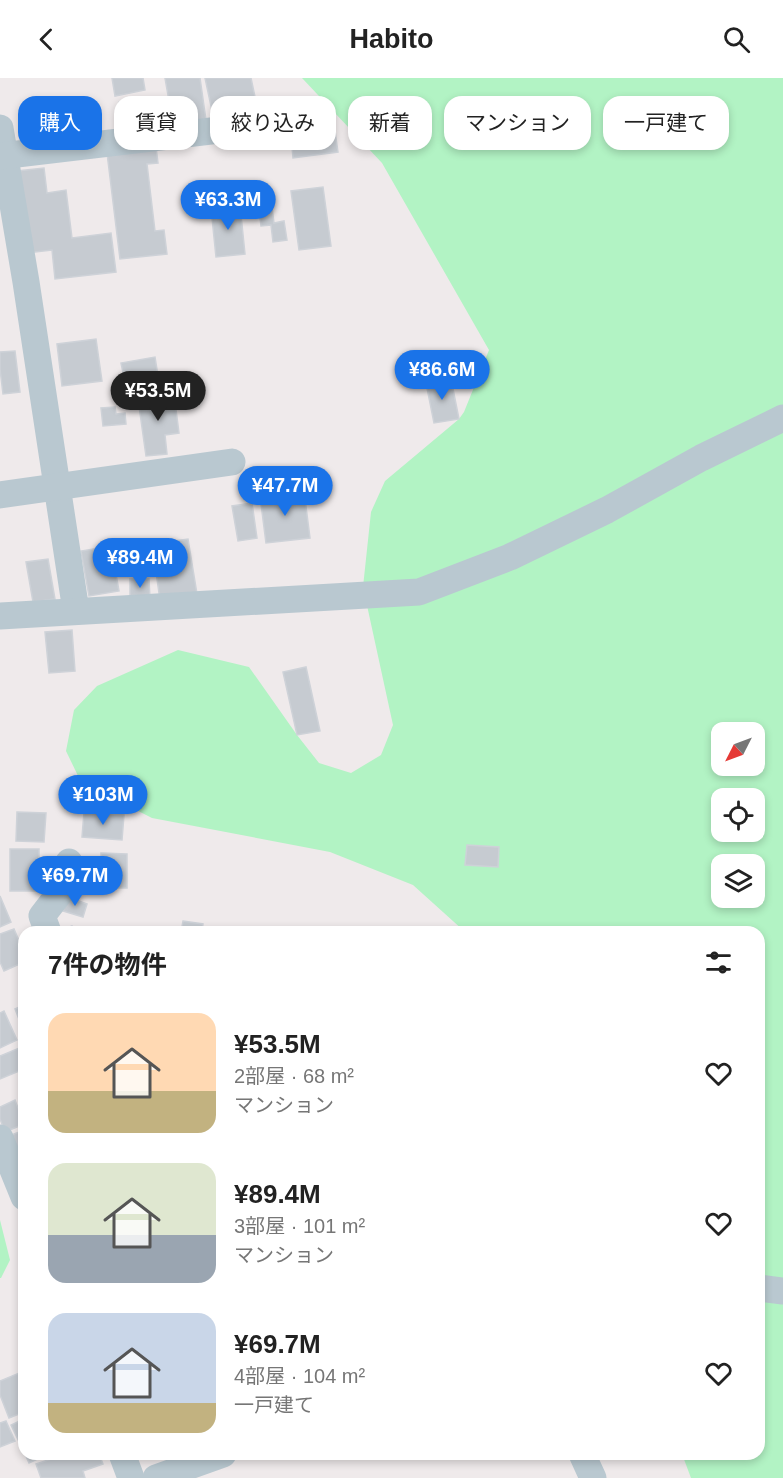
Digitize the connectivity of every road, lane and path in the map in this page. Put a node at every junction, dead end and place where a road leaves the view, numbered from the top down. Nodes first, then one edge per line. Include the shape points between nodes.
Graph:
1 (0, 129) edge
2 (210, 131) edge
3 (2, 156) edge
4 (783, 418) edge
5 (231, 462) dead end
6 (57, 487) junction
7 (0, 495) edge
8 (76, 611) junction
9 (0, 616) edge
10 (69, 862) dead end
11 (46, 926) edge
12 (0, 1138) edge
13 (18, 1182) edge
14 (765, 1289) edge
15 (783, 1291) edge
16 (124, 1460) edge
17 (206, 1460) edge
18 (585, 1460) edge
19 (131, 1478) edge
20 (156, 1478) edge
21 (593, 1478) edge

1 - 3 street
2 - 3 street
3 - 6 street via 28,294
4 - 8 street via 510,557 419,592
5 - 6 street
6 - 7 street
6 - 8 street
8 - 9 street
10 - 11 street via 69,881 42,916
12 - 13 street
14 - 15 street
16 - 19 street
17 - 20 street
18 - 21 street

